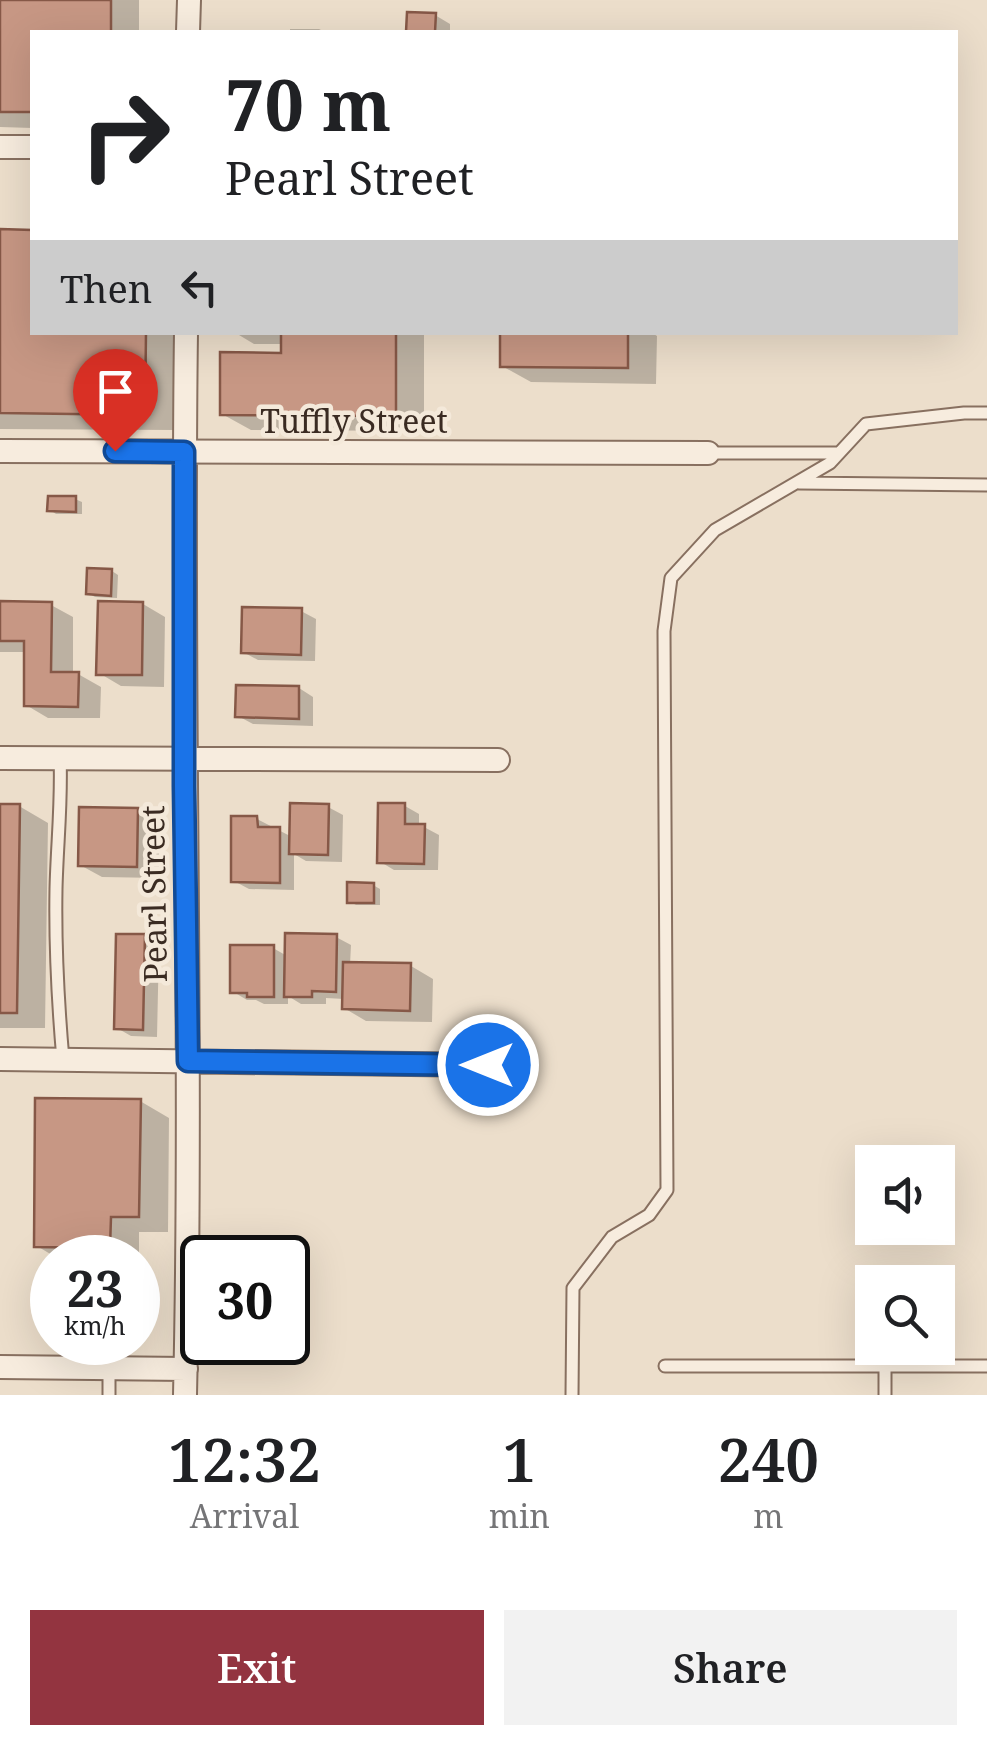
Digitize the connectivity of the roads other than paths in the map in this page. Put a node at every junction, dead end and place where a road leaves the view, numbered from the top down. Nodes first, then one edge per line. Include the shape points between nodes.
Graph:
1 (188, 0) edge
2 (188, 30) edge
3 (0, 147) edge
4 (30, 147) edge
5 (186, 335) edge
6 (987, 413) edge
7 (0, 451) edge
8 (184, 452) junction
9 (839, 452) junction
10 (708, 454) joint
11 (794, 483) junction
12 (987, 485) edge
13 (60, 757) junction
14 (0, 758) edge
15 (184, 758) junction
16 (498, 760) dead end
17 (0, 1059) edge
18 (63, 1060) junction
19 (188, 1061) junction
20 (488, 1065) dead end
21 (666, 1366) dead end
22 (885, 1366) junction
23 (987, 1366) edge
24 (0, 1368) edge
25 (109, 1368) junction
26 (186, 1369) junction
27 (108, 1395) edge
28 (185, 1395) edge
29 (572, 1395) edge
30 (885, 1395) edge

1 - 2 street
3 - 4 street
5 - 8 street, Pearl Street
6 - 9 lane via 866,424
7 - 8 street, Tuffly Street
8 - 10 street, Tuffly Street
8 - 15 street, Pearl Street
9 - 10 lane
9 - 11 lane
11 - 12 lane
11 - 29 lane via 714,530 672,578 664,632 667,1190 649,1215 612,1236 573,1288
13 - 14 street
13 - 15 street
13 - 18 lane via 56,951
15 - 16 street
15 - 19 street, Pearl Street
17 - 18 street
18 - 19 street
19 - 20 street
19 - 26 street, Pearl Street
21 - 22 lane
22 - 23 lane
22 - 30 lane
24 - 25 street
25 - 26 street
25 - 27 lane
26 - 28 street, Pearl Street

